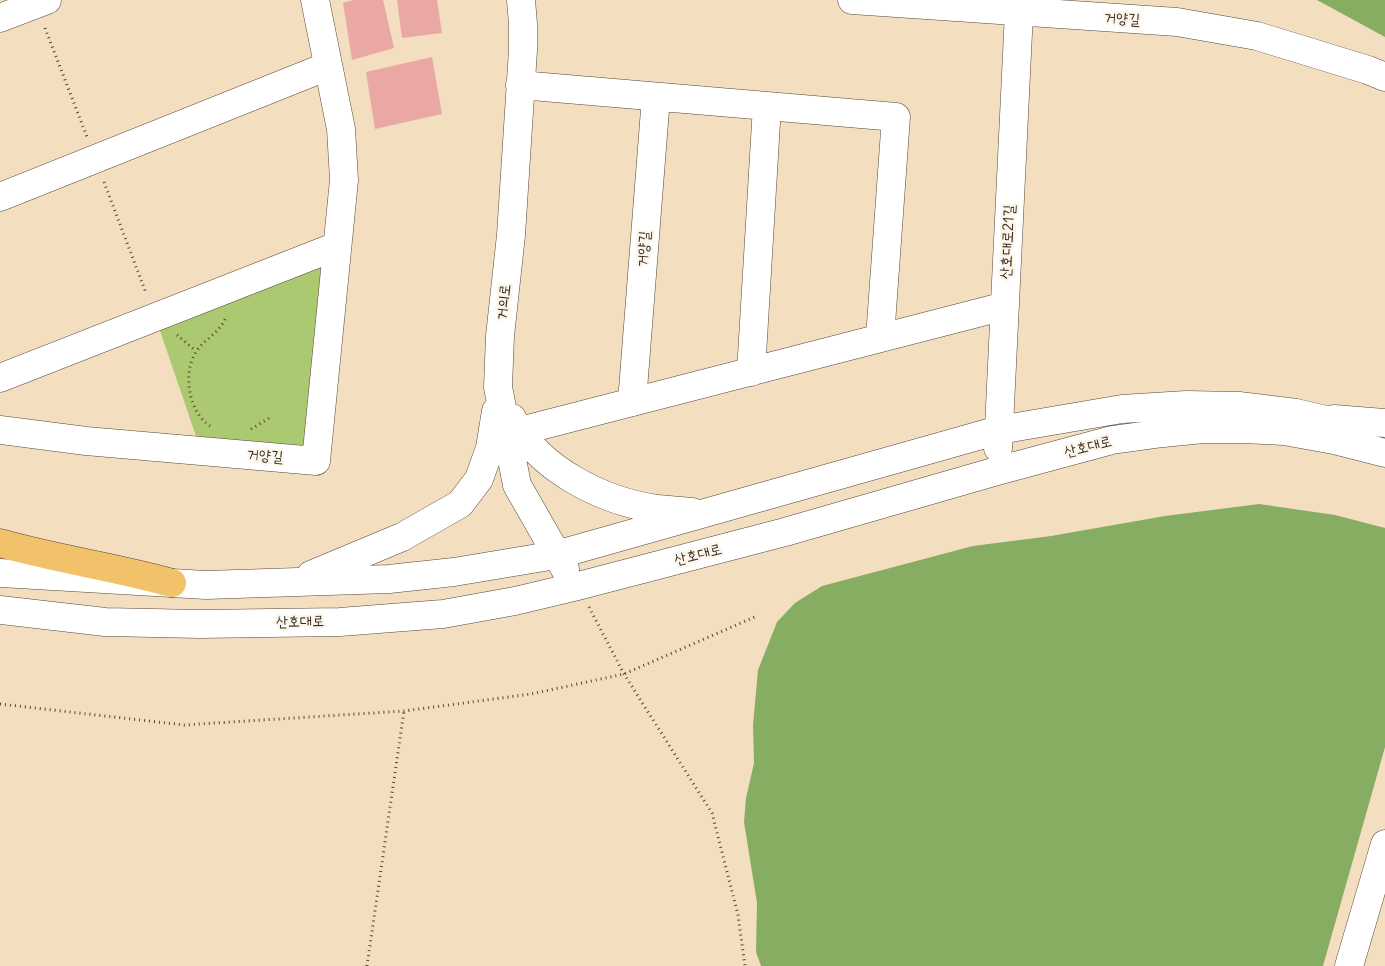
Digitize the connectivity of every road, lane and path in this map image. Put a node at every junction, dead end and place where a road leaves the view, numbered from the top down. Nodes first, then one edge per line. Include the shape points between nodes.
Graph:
1 (316, 0) edge
2 (521, 0) edge
3 (852, 0) edge
4 (44, 1) edge
5 (1019, 12) junction
6 (0, 18) edge
7 (328, 66) junction
8 (1385, 77) edge
9 (520, 85) junction
10 (656, 97) junction
11 (767, 106) junction
12 (0, 197) edge
13 (337, 246) junction
14 (232, 287) junction
15 (1005, 306) junction
16 (880, 338) junction
17 (751, 372) junction
18 (0, 378) edge
19 (498, 387) junction
20 (632, 402) junction
21 (1313, 416) junction
22 (271, 417) dead end
23 (1385, 423) edge
24 (213, 428) dead end
25 (0, 430) edge
26 (248, 430) dead end
27 (999, 430) junction
28 (520, 431) junction
29 (1385, 435) edge
30 (1334, 440) junction
31 (1385, 453) edge
32 (1385, 464) edge
33 (997, 471) junction
34 (707, 513) junction
35 (0, 543) edge
36 (556, 555) junction
37 (0, 573) edge
38 (296, 582) junction
39 (172, 583) junction
40 (578, 586) junction
41 (0, 610) edge
42 (757, 616) dead end
43 (624, 674) junction
44 (0, 704) edge
45 (404, 711) junction
46 (1385, 844) edge
47 (367, 966) edge
48 (745, 966) edge
49 (1349, 966) edge

1 - 7 street, 거양길
2 - 9 street, 거의로
3 - 5 street, 거양길
4 - 6 street
5 - 8 street, 거양길 via 1177,22 1230,31 1257,36
5 - 15 street, 산호대로21길
7 - 12 street
7 - 13 street, 거양길 via 341,129 344,180
9 - 10 street
9 - 19 street, 거의로
10 - 11 street
10 - 20 street, 거양길
11 - 16 street via 896,118
11 - 17 street
13 - 14 street
13 - 25 street, 거양길 via 316,461 86,441
14 - 18 street
14 - 24 path via 224,323 197,350 190,375 190,395 197,413
15 - 16 street
15 - 27 street, 산호대로21길
16 - 17 street
17 - 20 street
19 - 28 street
19 - 36 street, 거의로 via 517,485
19 - 38 street via 490,448 479,479 460,504 402,536
20 - 28 street
21 - 23 street
21 - 27 street, 산호대로 via 1239,406 1186,405 1122,409
21 - 29 street, 산호대로
22 - 26 path
27 - 33 street, 산호대로21길
27 - 34 street, 산호대로
28 - 34 street via 556,469 585,486 617,499 656,509
30 - 31 street, 산호대로
30 - 32 street
30 - 33 street, 산호대로 via 1284,431 1203,429 1112,440
33 - 40 street, 산호대로 via 785,532
34 - 36 street, 산호대로
35 - 39 highway
36 - 38 street, 산호대로 via 389,579
36 - 40 street, 거의로
37 - 39 street, 산호대로
38 - 39 street, 산호대로
40 - 41 street, 산호대로 via 443,614 340,622 106,622
40 - 43 path
42 - 43 path
43 - 45 path via 531,694
43 - 48 path via 712,813 738,915
44 - 45 path via 184,725
45 - 47 path
46 - 49 street

